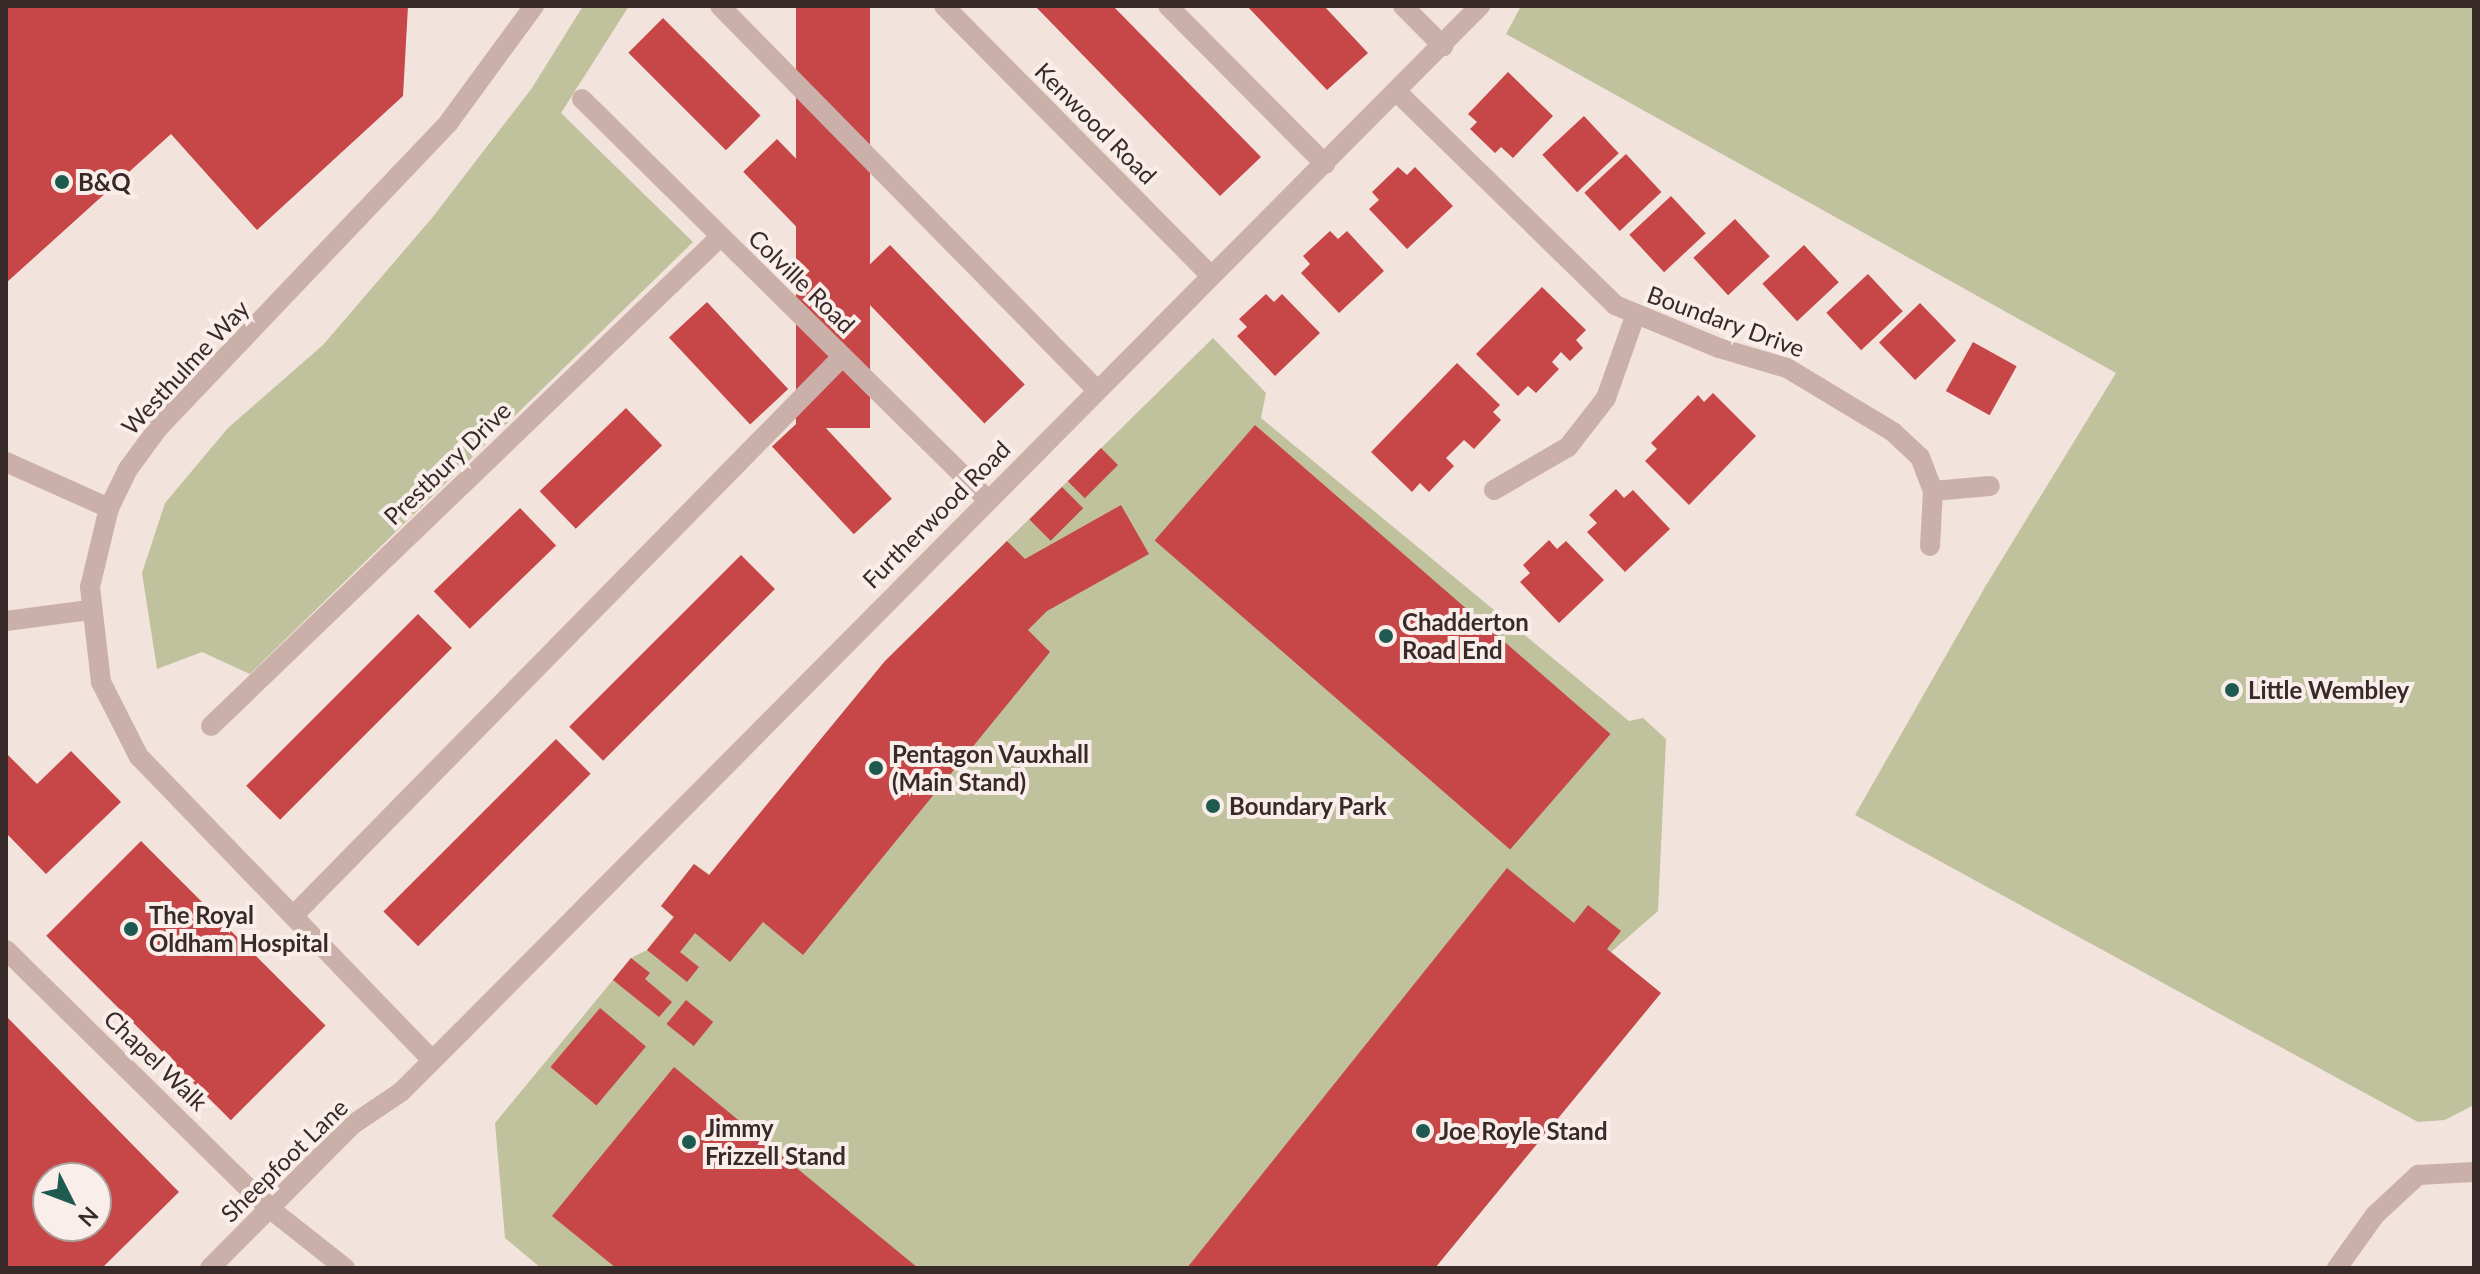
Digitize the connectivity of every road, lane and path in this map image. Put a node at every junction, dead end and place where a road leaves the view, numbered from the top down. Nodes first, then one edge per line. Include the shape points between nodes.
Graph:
1 (534, 6) edge
2 (720, 6) edge
3 (944, 6) edge
4 (1168, 6) edge
5 (1403, 6) edge
6 (1480, 6) edge
7 (1443, 46) junction
8 (1397, 92) junction
9 (582, 99) dead end
10 (1325, 164) junction
11 (720, 237) junction
12 (1211, 276) junction
13 (1635, 316) junction
14 (842, 357) junction
15 (1097, 390) junction
16 (6, 462) edge
17 (1990, 486) dead end
18 (1494, 490) dead end
19 (1933, 491) junction
20 (987, 499) junction
21 (109, 508) junction
22 (1930, 546) dead end
23 (89, 610) junction
24 (6, 621) edge
25 (211, 726) dead end
26 (294, 915) junction
27 (6, 950) edge
28 (431, 1059) junction
29 (2474, 1172) edge
30 (269, 1208) junction
31 (210, 1268) edge
32 (345, 1268) edge
33 (2337, 1268) edge

1 - 21 street, Westhulme Way via 449,122 159,427 128,469
2 - 15 street
3 - 12 street, Kenwood Road
4 - 10 street
5 - 7 street
6 - 7 street, Furtherwood Road
7 - 8 street, Furtherwood Road
8 - 10 street, Furtherwood Road
8 - 13 street, Boundary Drive via 1615,305
9 - 11 street, Colville Road
10 - 12 street, Furtherwood Road
11 - 14 street, Colville Road
11 - 25 street, Prestbury Drive
12 - 15 street, Furtherwood Road
13 - 18 street via 1606,398 1568,447
13 - 19 street, Boundary Drive via 1787,368 1838,397 1920,457
14 - 20 street, Colville Road
14 - 26 street
15 - 20 street, Furtherwood Road
16 - 21 street
17 - 19 street
19 - 22 street, Boundary Drive
20 - 28 street, Furtherwood Road
21 - 23 street, Westhulme Way via 97,545
23 - 24 street
23 - 26 street, Westhulme Way via 101,682 139,757
26 - 28 street, Westhulme Way
27 - 30 street, Chapel Walk
28 - 30 street, Sheepfoot Lane via 401,1092 352,1125
29 - 33 street via 2418,1175 2375,1215
30 - 31 street, Sheepfoot Lane
30 - 32 street, Chapel Walk

